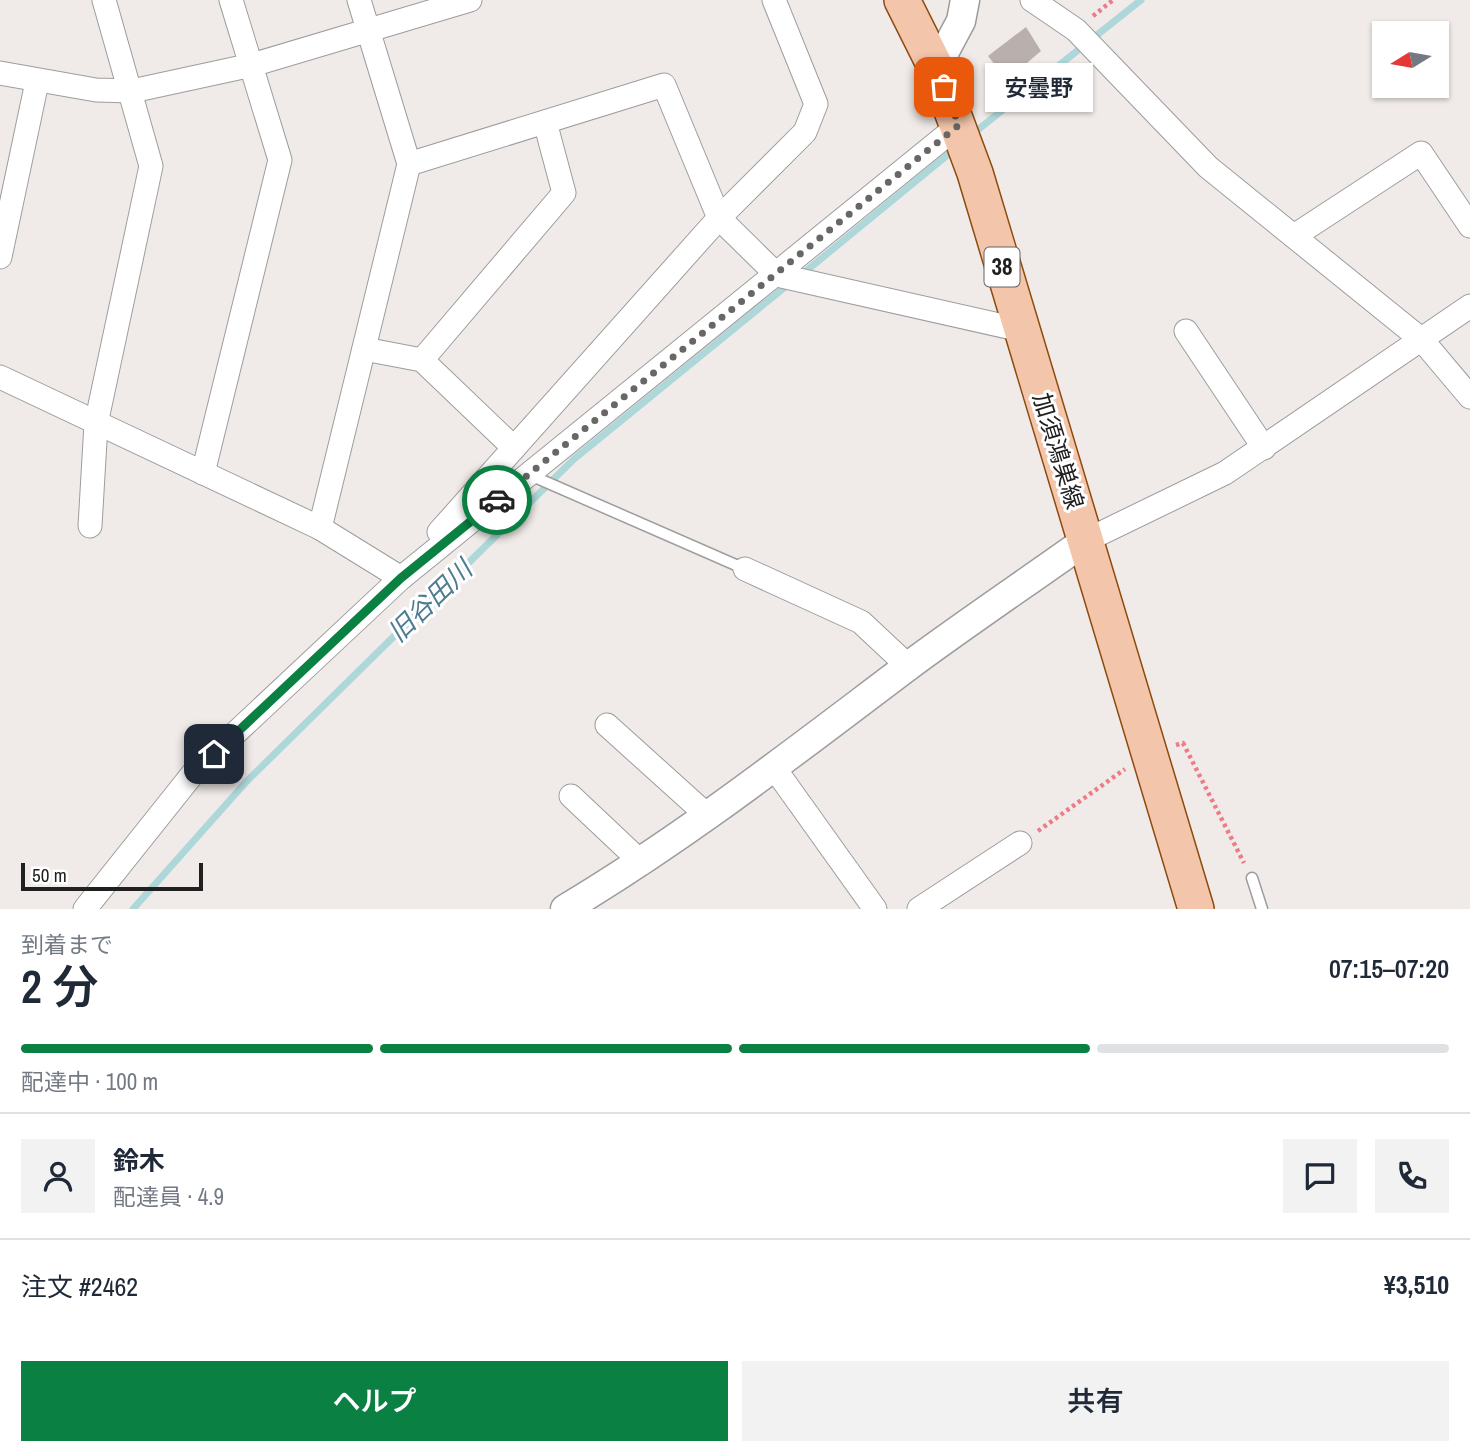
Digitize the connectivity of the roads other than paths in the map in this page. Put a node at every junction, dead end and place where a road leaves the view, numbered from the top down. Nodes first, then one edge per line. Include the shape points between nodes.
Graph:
1 (104, 0) edge
2 (231, 0) edge
3 (359, 0) edge
4 (470, 0) edge
5 (774, 0) edge
6 (902, 0) edge
7 (965, 0) edge
8 (1032, 0) edge
9 (369, 31) junction
10 (252, 65) junction
11 (936, 68) junction
12 (0, 73) edge
13 (37, 82) junction
14 (132, 91) junction
15 (545, 122) junction
16 (959, 125) junction
17 (409, 164) junction
18 (5, 217) edge
19 (719, 218) junction
20 (1470, 226) edge
21 (1294, 236) junction
22 (0, 257) edge
23 (777, 275) junction
24 (1470, 306) edge
25 (1021, 330) junction
26 (1186, 331) dead end
27 (1422, 340) junction
28 (364, 349) junction
29 (422, 360) junction
30 (0, 377) edge
31 (1470, 397) edge
32 (96, 424) junction
33 (1264, 447) junction
34 (514, 448) junction
35 (203, 473) junction
36 (529, 474) junction
37 (90, 526) dead end
38 (320, 528) junction
39 (1085, 541) junction
40 (746, 569) joint
41 (401, 578) junction
42 (908, 666) junction
43 (607, 725) dead end
44 (775, 769) junction
45 (571, 796) dead end
46 (709, 817) junction
47 (1020, 843) road end
48 (642, 863) junction
49 (1253, 881) road end
50 (85, 909) edge
51 (565, 909) edge
52 (874, 909) edge
53 (919, 909) edge
54 (1196, 909) edge
55 (1262, 909) edge

1 - 14 street
2 - 10 street
3 - 9 street
4 - 9 street
5 - 19 street via 816,104 805,132
6 - 11 main road, 加須鴻巣線 / 38
7 - 11 street via 961,21
8 - 21 street via 1076,30 1208,167
9 - 10 street
9 - 17 street
10 - 14 street
10 - 35 street via 280,160
11 - 16 main road, 加須鴻巣線 / 38
12 - 13 street
13 - 14 street
13 - 18 street
14 - 32 street via 151,166
15 - 17 street
15 - 19 street via 664,85
15 - 29 street via 564,194
16 - 23 street
16 - 25 main road, 加須鴻巣線 / 38
17 - 28 street
18 - 22 street
19 - 23 street
19 - 34 street
20 - 21 street via 1421,153
21 - 27 street
23 - 25 street
23 - 36 street
24 - 27 street
25 - 39 main road, 加須鴻巣線 / 38
26 - 33 street
27 - 31 street
27 - 33 street
28 - 29 street
28 - 38 street
29 - 34 street
30 - 32 street
32 - 35 street
32 - 37 street
33 - 39 street via 1225,473
34 - 41 street
35 - 38 street
36 - 40 lane
36 - 41 street
38 - 41 street
39 - 42 street
39 - 54 main road, 加須鴻巣線 / 38
40 - 42 street via 860,622
41 - 50 street via 195,771
42 - 44 street
43 - 46 street
44 - 46 street
44 - 52 street
45 - 48 street
46 - 48 street
47 - 53 street
48 - 51 street
49 - 55 lane

